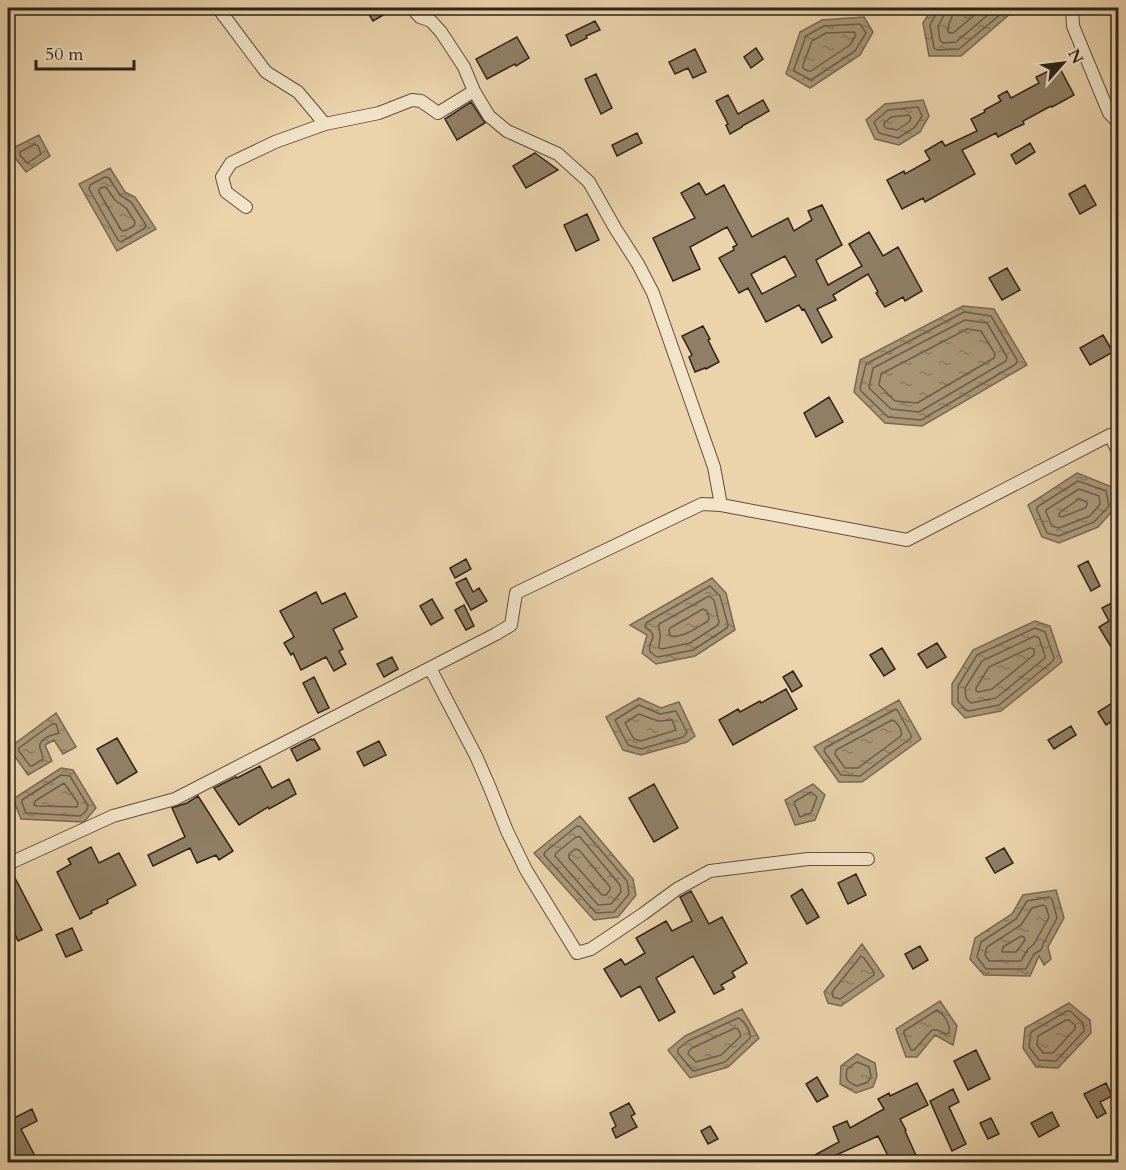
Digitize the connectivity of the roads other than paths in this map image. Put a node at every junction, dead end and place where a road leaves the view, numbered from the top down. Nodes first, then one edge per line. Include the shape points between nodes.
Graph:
1 (218, 8) edge
2 (412, 8) edge
3 (1072, 8) edge
4 (474, 91) junction
5 (1119, 122) edge
6 (325, 124) junction
7 (246, 207) dead end
8 (1119, 452) edge
9 (721, 505) junction
10 (429, 668) junction
11 (868, 860) dead end
12 (8, 864) edge

1 - 6 street via 266,72 298,92
2 - 4 street via 441,32
3 - 5 street via 1073,26 1109,113
4 - 6 street via 438,113 421,101 412,100 379,113
4 - 9 street via 489,116 507,131 558,154 589,182 638,264 653,293 684,378 714,467
6 - 7 street via 231,163 222,177 226,192
8 - 9 street via 1110,435 907,540
9 - 10 street via 702,504 516,593 511,625
10 - 11 street via 476,756 526,870 577,953 591,949 677,889 710,871 808,859
10 - 12 street via 175,799 113,816

